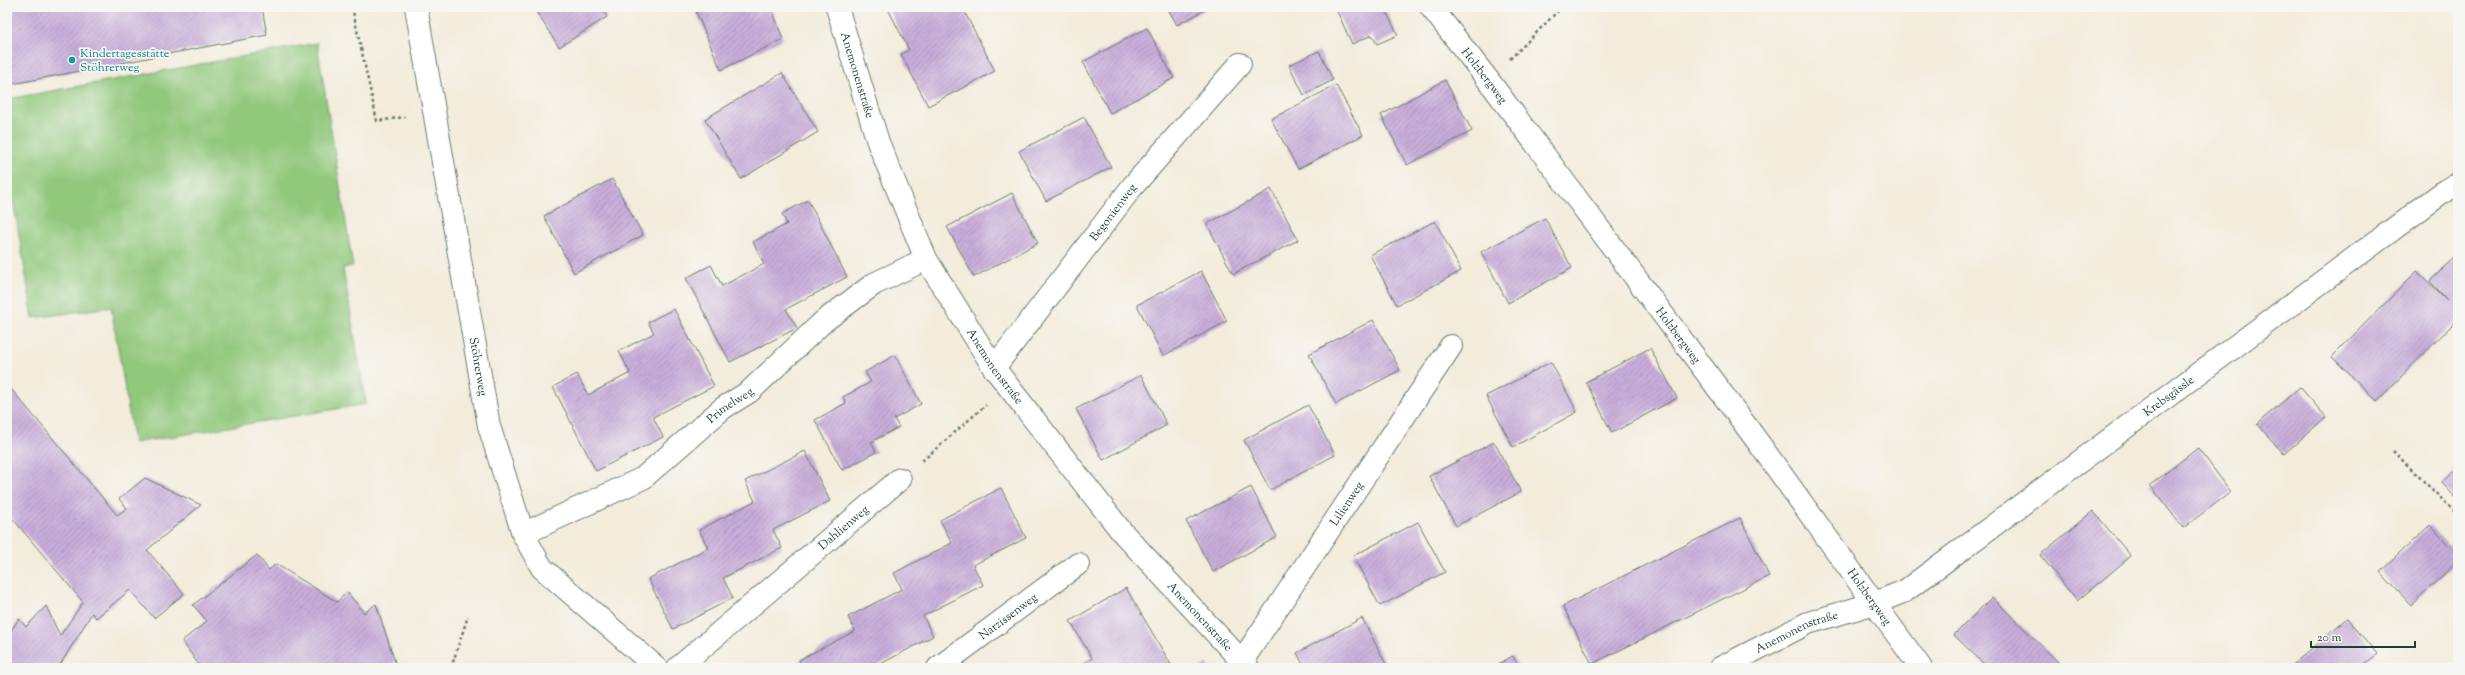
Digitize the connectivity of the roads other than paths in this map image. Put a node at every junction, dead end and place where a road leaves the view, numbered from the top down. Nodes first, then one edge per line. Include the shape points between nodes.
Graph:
1 (416, 7) edge
2 (837, 7) edge
3 (1431, 7) edge
4 (1240, 64) dead end
5 (2458, 183) edge
6 (926, 259) junction
7 (1451, 346) dead end
8 (994, 368) junction
9 (900, 479) road end
10 (523, 534) junction
11 (1078, 564) dead end
12 (1875, 603) junction
13 (1245, 664) edge
14 (656, 668) edge
15 (678, 668) edge
16 (938, 668) edge
17 (1720, 668) edge
18 (1921, 668) edge

1 - 10 street, Stöhrerweg via 489,426
2 - 6 street, Anemonenstraße via 878,142
3 - 12 street, Holzbergweg via 1489,81
4 - 8 street, Begonienweg via 1132,187
5 - 12 street, Krebsgässle via 1905,591
6 - 8 street, Anemonenstraße
6 - 10 street, Primelweg via 874,284 824,321 749,392 723,408 643,478
7 - 13 street, Lilienweg
8 - 13 street, Anemonenstraße via 1122,532
9 - 15 street, Dahlienweg
10 - 14 street, Stöhrerweg via 542,568
11 - 16 street, Narzissenweg
12 - 17 street, Anemonenstraße via 1808,623
12 - 18 street, Holzbergweg

